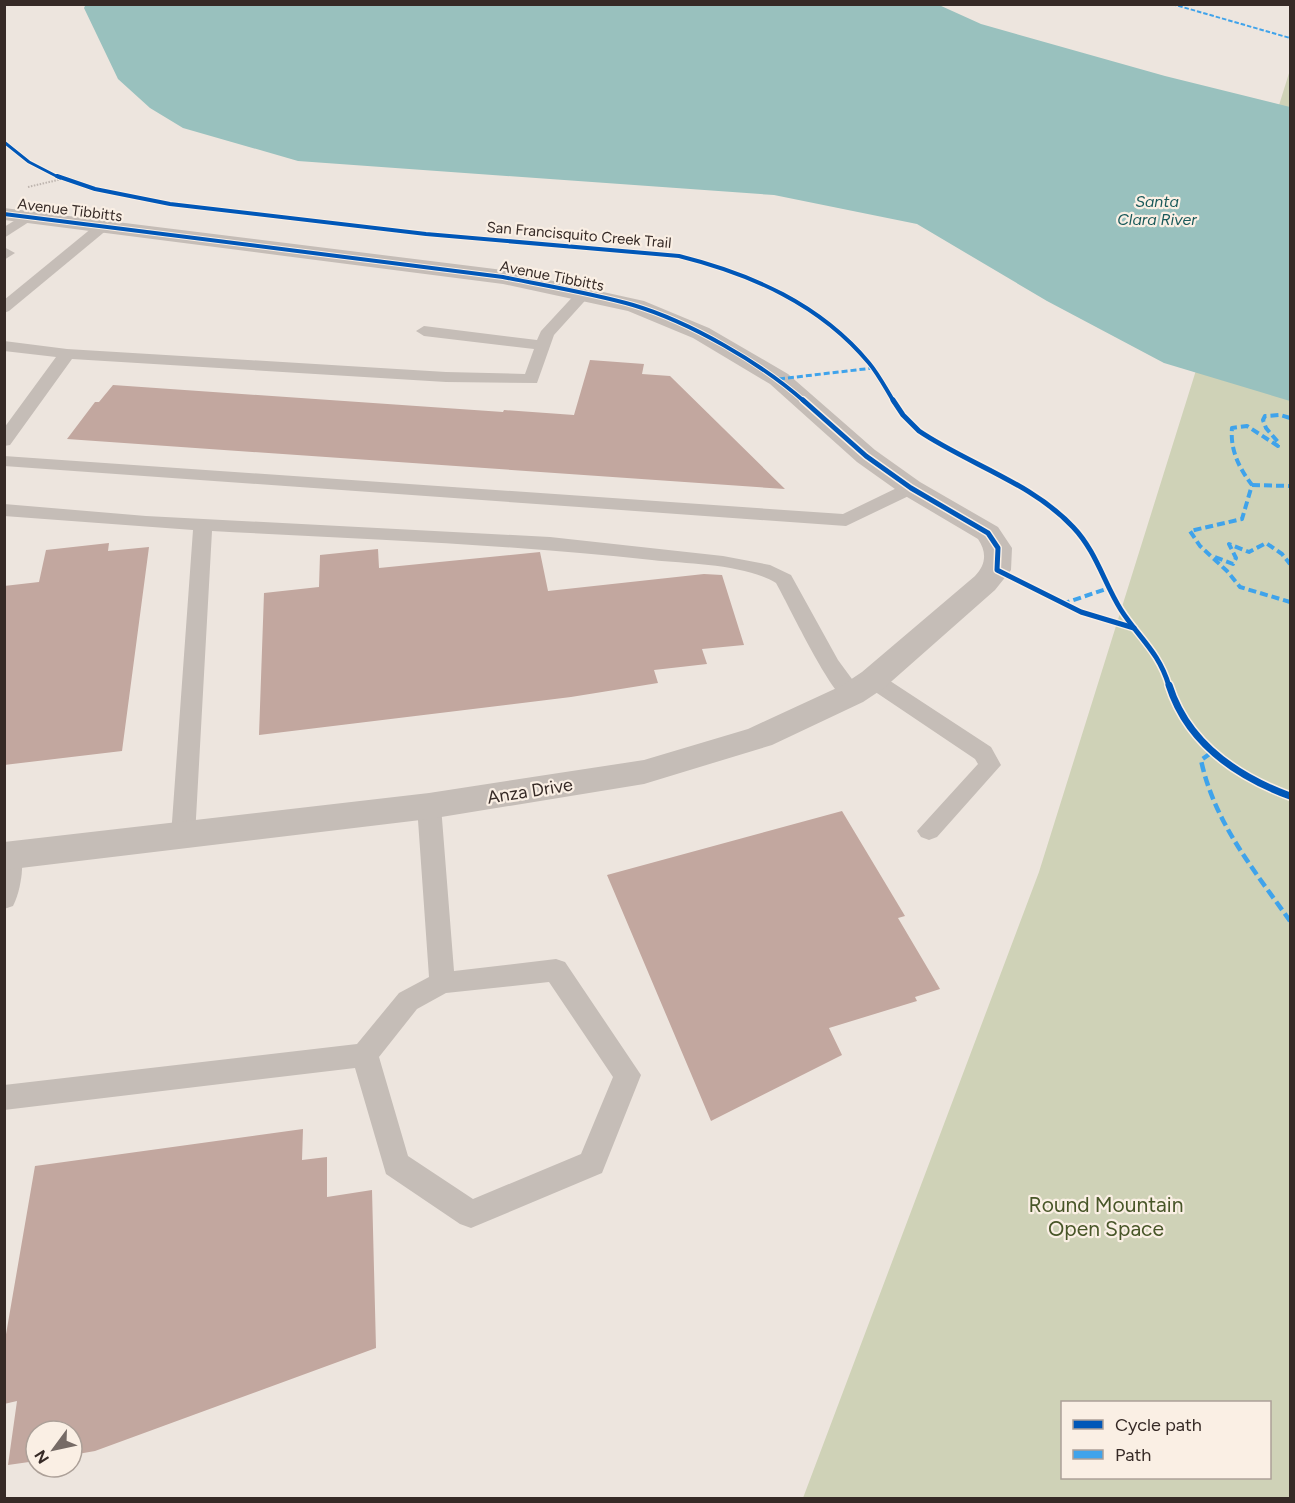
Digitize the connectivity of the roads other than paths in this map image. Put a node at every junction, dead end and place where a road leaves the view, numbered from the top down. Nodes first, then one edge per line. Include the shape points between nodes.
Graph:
1 (16, 215) edge
2 (103, 226) junction
3 (4, 234) edge
4 (584, 292) junction
5 (4, 308) edge
6 (424, 332) dead end
7 (543, 345) junction
8 (4, 346) edge
9 (67, 354) junction
10 (4, 441) edge
11 (4, 461) edge
12 (911, 488) junction
13 (4, 510) edge
14 (203, 526) junction
15 (997, 570) joint
16 (863, 687) junction
17 (429, 806) junction
18 (929, 831) dead end
19 (183, 836) junction
20 (7, 856) edge
21 (4, 899) edge
22 (442, 983) junction
23 (365, 1055) junction
24 (4, 1098) edge

1 - 2 street, Avenue Tibbitts
1 - 3 lane
2 - 4 street, Avenue Tibbitts via 502,277
2 - 5 lane
4 - 7 lane via 547,334
4 - 12 street, Avenue Tibbitts via 636,306 701,333 770,373 866,456
6 - 7 lane
7 - 9 lane via 531,379
8 - 9 lane
9 - 10 lane
11 - 12 lane via 846,520
12 - 15 street, Avenue Tibbitts via 988,533 998,548
13 - 14 lane
14 - 16 lane via 550,543 770,571 784,579 829,663
14 - 19 lane
15 - 16 street, Anza Drive
16 - 17 street, Anza Drive via 760,737 644,772
16 - 18 lane via 982,753 990,765
17 - 19 street, Anza Drive
17 - 22 lane
19 - 20 street, Anza Drive
20 - 21 lane
22 - 23 lane via 408,1001
22 - 23 lane via 556,970 627,1075 592,1163 471,1214 396,1164
23 - 24 lane

